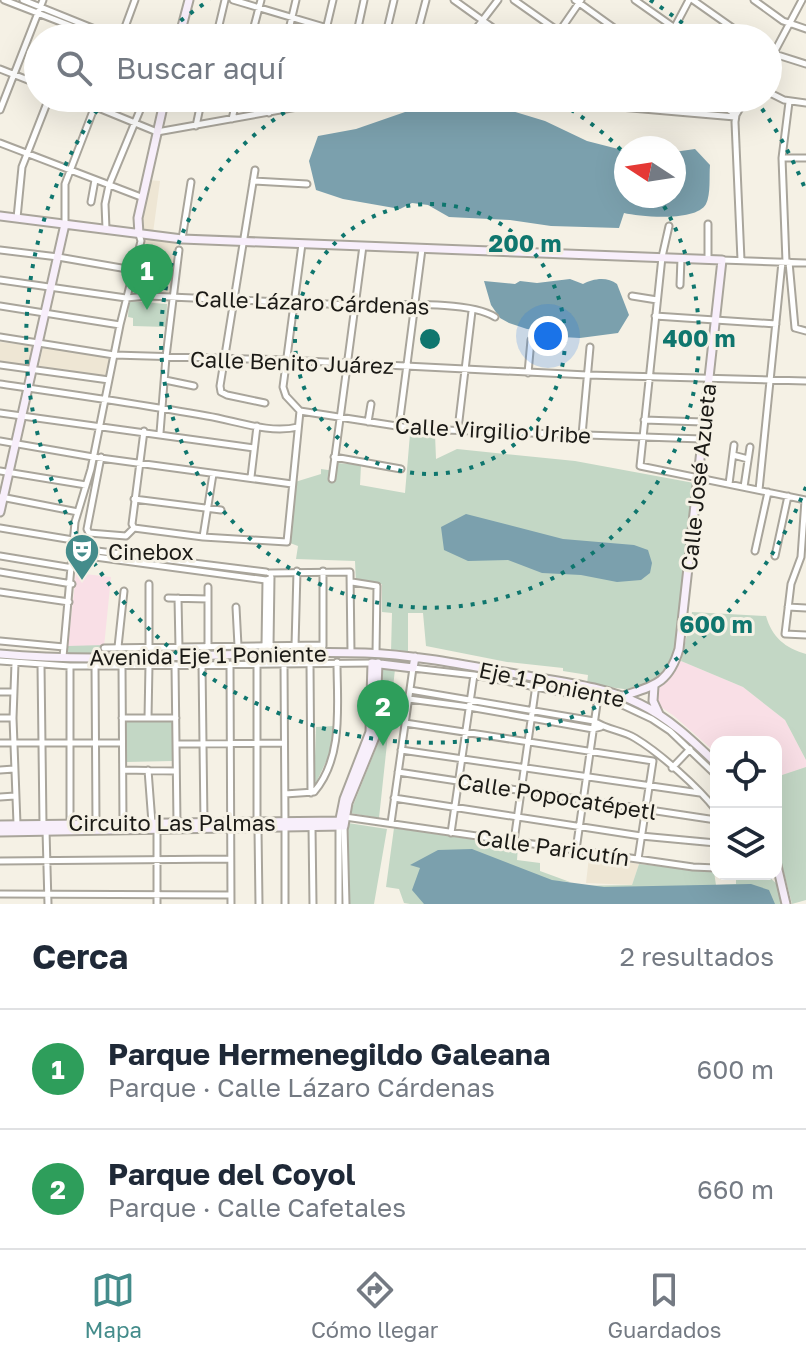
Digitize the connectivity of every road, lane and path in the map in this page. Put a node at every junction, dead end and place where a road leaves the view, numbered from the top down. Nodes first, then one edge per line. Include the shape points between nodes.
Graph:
1 (4, 0) edge
2 (23, 0) edge
3 (135, 0) edge
4 (189, 0) edge
5 (225, 0) edge
6 (233, 0) edge
7 (261, 0) edge
8 (296, 0) edge
9 (333, 0) edge
10 (364, 0) edge
11 (394, 0) edge
12 (426, 0) edge
13 (454, 0) edge
14 (498, 0) edge
15 (514, 0) edge
16 (635, 0) edge
17 (691, 0) edge
18 (754, 0) edge
19 (802, 0) edge
20 (578, 1) edge
21 (41, 6) edge
22 (259, 8) junction
23 (292, 18) junction
24 (482, 20) junction
25 (788, 23) junction
26 (70, 24) edge
27 (85, 24) edge
28 (125, 24) edge
29 (183, 24) edge
30 (219, 24) edge
31 (255, 24) edge
32 (290, 24) edge
33 (313, 24) edge
34 (328, 24) edge
35 (359, 24) edge
36 (388, 24) edge
37 (420, 24) edge
38 (479, 24) edge
39 (488, 24) edge
40 (548, 24) edge
41 (564, 24) edge
42 (609, 24) edge
43 (669, 24) edge
44 (677, 24) edge
45 (726, 24) edge
46 (806, 29) edge
47 (782, 34) edge
48 (24, 49) edge
49 (782, 57) edge
50 (806, 64) edge
51 (0, 69) edge
52 (14, 75) junction
53 (24, 79) edge
54 (782, 99) edge
55 (789, 102) junction
56 (806, 103) edge
57 (0, 110) edge
58 (43, 112) edge
59 (92, 112) edge
60 (109, 112) edge
61 (139, 112) edge
62 (162, 112) edge
63 (199, 112) edge
64 (234, 112) edge
65 (272, 112) edge
66 (684, 112) edge
67 (731, 112) edge
68 (738, 112) edge
69 (269, 113) joint
70 (736, 116) junction
71 (232, 119) junction
72 (135, 122) junction
73 (196, 126) junction
74 (157, 132) junction
75 (0, 143) edge
76 (27, 153) junction
77 (782, 158) junction
78 (806, 158) edge
79 (69, 170) junction
80 (255, 170) dead end
81 (95, 180) junction
82 (253, 181) junction
83 (191, 182) dead end
84 (307, 184) dead end
85 (109, 185) junction
86 (141, 197) junction
87 (91, 202) dead end
88 (0, 216) edge
89 (17, 218) junction
90 (65, 224) junction
91 (708, 224) dead end
92 (669, 226) dead end
93 (106, 229) junction
94 (139, 234) junction
95 (182, 239) junction
96 (243, 241) junction
97 (303, 242) junction
98 (363, 245) junction
99 (423, 247) junction
100 (0, 250) edge
101 (179, 250) dead end
102 (58, 257) junction
103 (662, 257) junction
104 (681, 258) junction
105 (708, 259) junction
106 (722, 260) junction
107 (741, 260) junction
108 (786, 262) junction
109 (806, 263) edge
110 (133, 270) junction
111 (0, 280) edge
112 (51, 285) junction
113 (680, 285) dead end
114 (632, 296) dead end
115 (172, 297) junction
116 (126, 298) junction
117 (233, 300) junction
118 (657, 300) junction
119 (294, 302) junction
120 (353, 305) junction
121 (413, 305) junction
122 (0, 306) edge
123 (472, 311) junction
124 (46, 312) junction
125 (655, 316) junction
126 (495, 317) dead end
127 (715, 320) junction
128 (776, 324) junction
129 (120, 325) junction
130 (806, 331) edge
131 (0, 337) edge
132 (531, 340) dead end
133 (38, 342) junction
134 (590, 347) dead end
135 (114, 355) junction
136 (166, 357) junction
137 (225, 358) junction
138 (286, 360) junction
139 (345, 364) junction
140 (0, 365) edge
141 (405, 366) junction
142 (465, 368) junction
143 (32, 369) junction
144 (528, 373) junction
145 (587, 375) junction
146 (648, 377) junction
147 (708, 379) junction
148 (109, 380) junction
149 (165, 380) junction
150 (806, 381) edge
151 (769, 382) junction
152 (0, 384) edge
153 (194, 386) dead end
154 (28, 388) junction
155 (104, 401) junction
156 (265, 403) dead end
157 (371, 404) dead end
158 (162, 410) junction
159 (300, 411) junction
160 (0, 413) edge
161 (22, 416) junction
162 (339, 418) junction
163 (644, 420) junction
164 (368, 422) junction
165 (703, 422) junction
166 (257, 426) junction
167 (399, 426) junction
168 (298, 427) junction
169 (99, 428) junction
170 (458, 429) junction
171 (144, 431) junction
172 (160, 433) junction
173 (582, 435) junction
174 (643, 437) junction
175 (702, 439) junction
176 (0, 441) edge
177 (16, 443) junction
178 (734, 445) dead end
179 (750, 447) dead end
180 (254, 448) junction
181 (733, 455) junction
182 (93, 457) junction
183 (101, 457) junction
184 (334, 457) junction
185 (748, 459) junction
186 (141, 463) junction
187 (401, 469) dead end
188 (4, 472) edge
189 (213, 474) junction
190 (251, 477) junction
191 (697, 478) junction
192 (332, 479) dead end
193 (292, 484) junction
194 (729, 484) junction
195 (86, 485) junction
196 (744, 487) junction
197 (759, 490) junction
198 (768, 492) junction
199 (788, 496) junction
200 (2, 497) edge
201 (134, 499) junction
202 (805, 500) edge
203 (208, 508) junction
204 (221, 510) dead end
205 (0, 512) edge
206 (78, 512) junction
207 (0, 528) edge
208 (134, 528) junction
209 (203, 537) junction
210 (73, 540) junction
211 (73, 551) junction
212 (755, 551) dead end
213 (0, 556) edge
214 (775, 556) dead end
215 (73, 568) junction
216 (297, 571) junction
217 (323, 571) junction
218 (0, 572) edge
219 (267, 576) junction
220 (352, 582) junction
221 (72, 584) junction
222 (149, 584) dead end
223 (208, 587) dead end
224 (124, 591) dead end
225 (0, 592) edge
226 (168, 598) dead end
227 (178, 598) junction
228 (208, 599) junction
229 (69, 602) junction
230 (236, 607) dead end
231 (788, 607) junction
232 (806, 608) edge
233 (806, 635) edge
234 (0, 641) edge
235 (238, 646) junction
236 (267, 646) junction
237 (64, 647) junction
238 (118, 647) junction
239 (149, 647) junction
240 (208, 647) junction
241 (104, 648) dead end
242 (295, 649) junction
243 (323, 649) junction
244 (351, 653) junction
245 (376, 653) junction
246 (0, 654) edge
247 (283, 654) junction
248 (178, 656) junction
249 (415, 657) junction
250 (63, 658) junction
251 (0, 661) edge
252 (94, 661) junction
253 (337, 662) junction
254 (15, 663) junction
255 (257, 663) junction
256 (310, 663) junction
257 (375, 663) junction
258 (202, 664) junction
259 (230, 664) junction
260 (41, 665) junction
261 (122, 665) junction
262 (149, 665) junction
263 (70, 666) junction
264 (413, 668) junction
265 (474, 675) junction
266 (536, 685) junction
267 (654, 686) junction
268 (410, 690) junction
269 (600, 691) junction
270 (0, 692) edge
271 (14, 692) junction
272 (623, 696) junction
273 (409, 699) junction
274 (470, 704) junction
275 (532, 714) junction
276 (660, 716) junction
277 (0, 718) edge
278 (13, 718) junction
279 (122, 718) junction
280 (148, 718) junction
281 (176, 718) junction
282 (405, 723) junction
283 (594, 725) junction
284 (466, 732) junction
285 (528, 740) junction
286 (0, 743) edge
287 (122, 743) junction
288 (284, 743) junction
289 (14, 744) junction
290 (95, 744) junction
291 (176, 744) junction
292 (203, 744) junction
293 (230, 744) junction
294 (257, 744) junction
295 (42, 745) junction
296 (69, 745) junction
297 (690, 749) junction
298 (401, 750) junction
299 (590, 751) junction
300 (654, 753) junction
301 (710, 758) edge
302 (462, 759) junction
303 (653, 761) junction
304 (672, 768) junction
305 (14, 769) junction
306 (524, 769) junction
307 (710, 769) edge
308 (0, 770) edge
309 (123, 770) junction
310 (148, 770) junction
311 (176, 771) junction
312 (398, 772) junction
313 (586, 777) junction
314 (459, 780) junction
315 (649, 786) junction
316 (521, 789) junction
317 (311, 793) junction
318 (701, 793) junction
319 (285, 794) junction
320 (15, 796) junction
321 (0, 797) edge
322 (394, 798) junction
323 (583, 800) junction
324 (455, 808) junction
325 (714, 808) edge
326 (645, 811) junction
327 (517, 817) junction
328 (710, 819) edge
329 (342, 821) junction
330 (70, 823) junction
331 (96, 823) junction
332 (204, 823) junction
333 (391, 823) junction
334 (17, 824) junction
335 (177, 824) junction
336 (0, 825) edge
337 (258, 825) junction
338 (285, 825) junction
339 (579, 825) junction
340 (123, 826) junction
341 (154, 826) junction
342 (230, 826) junction
343 (44, 827) junction
344 (312, 827) junction
345 (0, 832) edge
346 (451, 833) junction
347 (641, 836) junction
348 (514, 841) junction
349 (710, 842) edge
350 (576, 850) junction
351 (230, 859) junction
352 (638, 859) junction
353 (0, 861) edge
354 (47, 861) junction
355 (157, 861) junction
356 (710, 867) edge
357 (778, 880) edge
358 (0, 894) edge
359 (157, 895) junction
360 (231, 895) junction
361 (48, 896) junction
362 (48, 904) edge
363 (157, 904) edge
364 (231, 904) edge
365 (259, 904) edge
366 (285, 904) edge
367 (313, 904) edge
368 (339, 904) edge
369 (346, 904) edge
370 (786, 904) edge

1 - 21 street
2 - 21 street
3 - 28 street
4 - 29 street
5 - 30 street
6 - 22 street
7 - 22 street
8 - 23 street
9 - 34 street
10 - 35 street
11 - 36 street
12 - 37 street
13 - 24 street
14 - 24 street
15 - 40 street
16 - 43 street
17 - 44 street
17 - 45 street
18 - 25 street
19 - 25 street
20 - 41 street
20 - 42 street
21 - 26 street
21 - 27 street
22 - 23 street
22 - 31 street
23 - 32 street
23 - 33 street
24 - 38 street
24 - 39 street
25 - 46 street
25 - 47 street
48 - 52 street
49 - 50 street
51 - 52 street
52 - 53 street
52 - 57 street
54 - 55 street
55 - 56 street
55 - 77 street
58 - 76 street
59 - 79 street
60 - 72 street
61 - 72 street
62 - 74 street
63 - 73 street
64 - 71 street
65 - 69 street
66 - 70 street
67 - 70 street
68 - 70 street
69 - 71 street
70 - 107 street
71 - 73 street
72 - 74 street
72 - 85 street
73 - 74 street
74 - 86 street
75 - 76 street
76 - 79 street
76 - 89 street
77 - 78 street
77 - 108 street
79 - 81 street
79 - 90 street
80 - 82 street
81 - 85 street
81 - 87 street
82 - 84 street
82 - 96 street
83 - 95 street
85 - 86 street
85 - 93 street
86 - 94 street
88 - 89 street
89 - 90 street
90 - 93 street
90 - 102 street
91 - 105 street
92 - 103 street
93 - 94 street
94 - 95 street
94 - 110 street
95 - 96 street
96 - 97 street
96 - 117 street
97 - 98 street
97 - 119 street
98 - 99 street
98 - 120 street
99 - 103 street
99 - 121 street
100 - 102 street
101 - 115 street
102 - 110 street
102 - 112 street
103 - 104 street
103 - 118 street
104 - 105 street
104 - 113 street
105 - 106 street
106 - 107 street
106 - 127 street, Calle José Azueta
107 - 108 street
108 - 109 street
108 - 128 street
108 - 130 street via 795,326
110 - 116 street
111 - 112 street, Calle Lázaro Cárdenas
112 - 116 street, Calle Lázaro Cárdenas
112 - 124 street
114 - 118 street
115 - 116 street, Calle Lázaro Cárdenas
115 - 117 street, Calle Lázaro Cárdenas
115 - 136 street
116 - 129 street
117 - 119 street, Calle Lázaro Cárdenas
117 - 137 street
118 - 125 street
119 - 120 street, Calle Lázaro Cárdenas
119 - 138 street
120 - 121 street, Calle Lázaro Cárdenas
120 - 139 street
121 - 123 street, Calle Lázaro Cárdenas
121 - 141 street
122 - 124 street
123 - 126 street, Calle Lázaro Cárdenas
123 - 142 street
124 - 129 street
124 - 133 street
125 - 127 street
125 - 146 street
127 - 128 street
127 - 147 street, Calle José Azueta
128 - 151 street
129 - 135 street
131 - 133 street, Calle Benito Juárez
132 - 144 street
133 - 135 street, Calle Benito Juárez
133 - 143 street
134 - 145 street
135 - 136 street, Calle Benito Juárez
135 - 148 street
136 - 137 street, Calle Benito Juárez
136 - 149 street
137 - 138 street, Calle Benito Juárez
137 - 156 street via 221,392
138 - 139 street, Calle Benito Juárez
138 - 159 street via 284,392
139 - 141 street, Calle Benito Juárez
139 - 162 street
140 - 143 street
141 - 142 street, Calle Benito Juárez
141 - 167 street
142 - 144 street, Calle Benito Juárez
142 - 170 street
143 - 148 street
143 - 154 street
144 - 145 street, Calle Benito Juárez
145 - 146 street, Calle Benito Juárez
145 - 173 street
146 - 147 street, Calle Benito Juárez
146 - 163 street
147 - 151 street, Calle Benito Juárez
147 - 165 street, Calle José Azueta
148 - 155 street
149 - 153 street
149 - 158 street
150 - 151 street, Calle Benito Juárez
151 - 197 street
152 - 154 street
154 - 155 street
154 - 161 street
155 - 158 street
155 - 169 street
157 - 164 street
158 - 166 street
158 - 172 street
159 - 162 street, Calle Virgilio Uribe
159 - 168 street
160 - 161 street
161 - 169 street
161 - 177 street
162 - 164 street, Calle Virgilio Uribe
162 - 184 street
163 - 165 street
163 - 174 street
164 - 167 street, Calle Virgilio Uribe
165 - 175 street, Calle José Azueta
166 - 168 street
166 - 180 street
167 - 170 street, Calle Virgilio Uribe
168 - 193 street
169 - 171 street
169 - 182 street
170 - 173 street, Calle Virgilio Uribe
171 - 172 street
171 - 186 street
172 - 180 street
173 - 174 street, Calle Virgilio Uribe
174 - 175 street, Calle Virgilio Uribe
174 - 191 street via 640,466
175 - 191 street, Calle José Azueta
176 - 177 street
177 - 182 street
177 - 188 street
178 - 181 street
179 - 185 street
180 - 190 street
181 - 185 street
181 - 194 street
182 - 183 street
182 - 195 street
183 - 186 street
183 - 208 street via 87,529 126,536
184 - 187 street
184 - 192 street
185 - 196 street
186 - 189 street
186 - 201 street
188 - 195 street
188 - 200 street
189 - 190 street
189 - 203 street
190 - 193 street
191 - 194 street
191 - 267 street, Calle José Azueta via 679,649 671,670
193 - 209 street via 287,542
194 - 196 street
195 - 206 street
196 - 197 street
197 - 198 street
198 - 199 street
198 - 212 street
199 - 202 street
199 - 214 street
200 - 205 street
200 - 206 street
201 - 203 street
201 - 208 street
202 - 231 street via 801,557
203 - 204 street
203 - 209 street
206 - 210 street
207 - 210 street
208 - 209 street
210 - 211 street
211 - 215 street
211 - 219 street
213 - 215 street
215 - 221 street
216 - 217 street
216 - 219 street
216 - 242 street
217 - 220 street via 350,572
217 - 243 street
218 - 221 street
219 - 236 street
220 - 244 street
220 - 245 street via 377,586
221 - 229 street
222 - 239 street
223 - 228 street
224 - 238 street
225 - 229 street
226 - 227 street
227 - 228 street
227 - 248 street
228 - 240 street
229 - 237 street
230 - 235 street
231 - 232 street
231 - 233 street via 785,634
234 - 237 street
235 - 236 street, Avenida Eje 1 Poniente
235 - 240 street, Avenida Eje 1 Poniente
236 - 247 street, Avenida Eje 1 Poniente
237 - 250 street
238 - 239 street, Avenida Eje 1 Poniente
238 - 241 street, Avenida Eje 1 Poniente
239 - 248 street, Avenida Eje 1 Poniente
240 - 248 street, Avenida Eje 1 Poniente
242 - 243 street, Avenida Eje 1 Poniente
242 - 247 street, Avenida Eje 1 Poniente
243 - 244 street, Avenida Eje 1 Poniente
244 - 245 street, Avenida Eje 1 Poniente
245 - 249 street, Avenida Eje 1 Poniente
246 - 250 street, Avenida Eje 1 Poniente
247 - 248 street, Avenida Eje 1 Poniente
247 - 255 street, Avenida Eje 1 Poniente
247 - 256 street, Avenida Eje 1 Poniente
247 - 288 street
248 - 252 street, Avenida Eje 1 Poniente
248 - 258 street, Avenida Eje 1 Poniente
248 - 262 street, Avenida Eje 1 Poniente
248 - 281 street
249 - 264 street
249 - 269 street, Eje 1 Poniente
250 - 252 street, Avenida Eje 1 Poniente
251 - 254 street, Avenida Eje 1 Poniente
252 - 261 street, Avenida Eje 1 Poniente
252 - 263 street, Avenida Eje 1 Poniente
252 - 290 street
253 - 256 street, Avenida Eje 1 Poniente
253 - 257 street, Avenida Eje 1 Poniente
253 - 317 street via 335,747 324,777
254 - 260 street, Avenida Eje 1 Poniente
254 - 271 street
255 - 259 street, Avenida Eje 1 Poniente
255 - 294 street
256 - 317 street
257 - 264 street
257 - 329 street via 370,732
258 - 259 street, Avenida Eje 1 Poniente
258 - 292 street
259 - 293 street
260 - 263 street, Avenida Eje 1 Poniente
260 - 295 street
261 - 262 street, Avenida Eje 1 Poniente
261 - 279 street
262 - 280 street
263 - 296 street
264 - 265 street
264 - 268 street
265 - 266 street
265 - 274 street
266 - 269 street
266 - 275 street
267 - 272 street
267 - 276 street
268 - 273 street
268 - 274 street
269 - 272 street, Eje 1 Poniente
269 - 283 street
269 - 297 street via 652,719
270 - 271 street
271 - 278 street
272 - 276 street, Eje 1 Poniente
273 - 274 street
273 - 282 street
274 - 275 street
274 - 284 street
275 - 283 street
275 - 285 street
276 - 301 street, Eje 1 Poniente
277 - 278 street
278 - 289 street
279 - 280 street
279 - 287 street
280 - 281 street
281 - 291 street
282 - 284 street
282 - 298 street
283 - 299 street
283 - 300 street via 631,735
284 - 285 street
284 - 302 street
285 - 299 street
285 - 306 street
286 - 289 street
287 - 290 street
287 - 309 street
288 - 294 street
288 - 319 street
289 - 295 street
289 - 305 street
290 - 296 street
290 - 331 street
291 - 292 street
291 - 311 street
292 - 293 street
292 - 332 street
293 - 294 street
293 - 342 street
294 - 337 street
295 - 296 street
295 - 343 street
296 - 330 street
297 - 304 street
297 - 307 street
298 - 302 street
298 - 312 street
299 - 303 street
299 - 313 street
300 - 303 street
300 - 304 street
302 - 306 street
302 - 314 street
303 - 315 street
304 - 318 street
305 - 308 street
305 - 320 street
306 - 313 street
306 - 316 street
309 - 310 street
309 - 340 street
310 - 311 street
310 - 341 street
311 - 335 street
312 - 314 street, Calle Popocatépetl
312 - 322 street
313 - 315 street
313 - 323 street
314 - 316 street, Calle Popocatépetl
314 - 324 street
315 - 318 street
315 - 326 street
316 - 323 street, Calle Popocatépetl
316 - 327 street
317 - 319 street
318 - 325 street
319 - 338 street
320 - 321 street
320 - 334 street
322 - 324 street
322 - 333 street
323 - 326 street, Calle Popocatépetl
323 - 339 street
324 - 327 street
324 - 346 street
326 - 328 street, Calle Popocatépetl
326 - 347 street
327 - 339 street
327 - 348 street
329 - 333 street, Calle Paricutín
329 - 338 street, Circuito Las Palmas
329 - 344 street, Circuito Las Palmas
329 - 368 street
329 - 369 street
330 - 331 street, Circuito Las Palmas
330 - 343 street, Circuito Las Palmas
331 - 340 street, Circuito Las Palmas
332 - 335 street, Circuito Las Palmas
332 - 342 street, Circuito Las Palmas
333 - 346 street, Calle Paricutín
334 - 336 street, Circuito Las Palmas
334 - 343 street, Circuito Las Palmas
335 - 341 street, Circuito Las Palmas
337 - 338 street, Circuito Las Palmas
337 - 342 street, Circuito Las Palmas
337 - 365 street
338 - 344 street, Circuito Las Palmas
338 - 366 street
339 - 347 street
339 - 350 street
340 - 341 street, Circuito Las Palmas
340 - 343 street, Circuito Las Palmas
341 - 342 street, Circuito Las Palmas
341 - 355 street
342 - 351 street
343 - 345 street, Circuito Las Palmas
343 - 354 street
344 - 367 street
346 - 348 street, Calle Paricutín
347 - 349 street
347 - 352 street
348 - 350 street, Calle Paricutín
350 - 352 street, Calle Paricutín
351 - 355 street
351 - 360 street
352 - 356 street, Calle Paricutín
353 - 354 street
354 - 355 street
354 - 361 street
355 - 359 street
357 - 370 street
358 - 361 street
359 - 360 street
359 - 361 street
359 - 363 street
360 - 364 street
361 - 362 street

